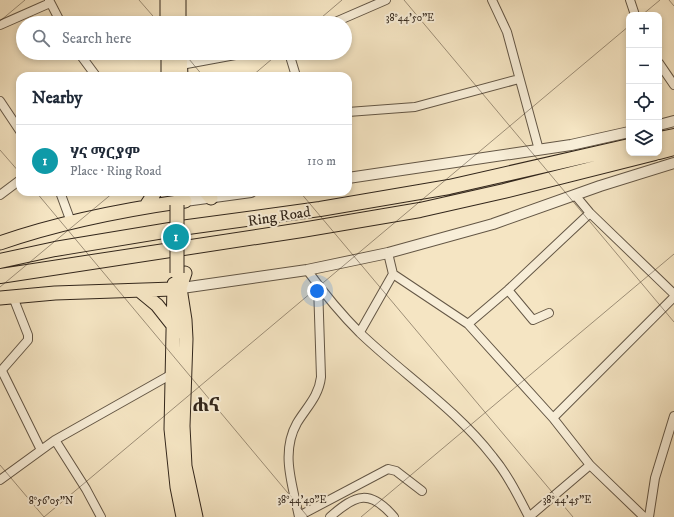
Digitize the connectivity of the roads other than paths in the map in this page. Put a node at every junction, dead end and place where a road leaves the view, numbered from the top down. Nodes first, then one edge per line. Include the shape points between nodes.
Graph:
1 (167, 0) edge
2 (179, 0) edge
3 (386, 0) edge
4 (492, 0) edge
5 (630, 0) edge
6 (49, 2) edge
7 (634, 12) edge
8 (16, 16) edge
9 (17, 16) edge
10 (57, 16) edge
11 (167, 16) edge
12 (180, 16) edge
13 (349, 16) edge
14 (1, 23) edge
15 (84, 60) edge
16 (168, 60) edge
17 (208, 60) edge
18 (291, 60) edge
19 (181, 65) edge
20 (662, 67) edge
21 (93, 72) edge
22 (168, 72) edge
23 (295, 72) edge
24 (518, 79) junction
25 (674, 85) edge
26 (0, 101) edge
27 (352, 112) edge
28 (674, 121) edge
29 (662, 124) edge
30 (16, 125) edge
31 (626, 133) edge
32 (674, 136) edge
33 (662, 138) edge
34 (626, 147) edge
35 (674, 148) edge
36 (539, 150) junction
37 (662, 151) edge
38 (643, 156) edge
39 (674, 163) edge
40 (352, 177) edge
41 (16, 183) edge
42 (0, 195) edge
43 (575, 195) junction
44 (61, 196) edge
45 (152, 196) edge
46 (202, 196) edge
47 (181, 199) edge
48 (146, 206) junction
49 (590, 213) junction
50 (71, 222) junction
51 (0, 243) edge
52 (388, 253) junction
53 (0, 261) edge
54 (307, 270) junction
55 (393, 274) junction
56 (0, 276) edge
57 (318, 285) junction
58 (177, 289) junction
59 (508, 290) junction
60 (140, 291) junction
61 (674, 296) edge
62 (6, 298) edge
63 (549, 313) dead end
64 (172, 324) junction
65 (468, 324) junction
66 (360, 332) junction
67 (1, 372) edge
68 (172, 374) junction
69 (674, 416) edge
70 (553, 418) junction
71 (671, 437) edge
72 (55, 440) junction
73 (41, 450) junction
74 (590, 465) junction
75 (0, 480) edge
76 (422, 491) dead end
77 (101, 517) edge
78 (183, 517) edge
79 (196, 517) edge
80 (299, 517) edge
81 (330, 517) edge
82 (394, 517) edge
83 (529, 517) edge
84 (644, 517) edge
85 (649, 517) edge

1 - 11 main road
2 - 12 main road
3 - 13 street
4 - 24 street via 507,32
5 - 7 street
6 - 9 street
6 - 10 street
8 - 14 street
15 - 21 street
16 - 22 main road
17 - 19 street
18 - 23 street
20 - 25 street
24 - 27 street via 415,107
24 - 36 street
26 - 30 street
28 - 29 street
31 - 36 street
32 - 33 highway
34 - 53 highway, Ring Road via 449,187 320,209 188,227 55,249
35 - 37 highway
36 - 40 street
38 - 56 highway, Ring Road via 420,210
39 - 43 street
41 - 42 street
43 - 49 street
43 - 52 street via 493,224
44 - 50 street
45 - 48 main road
46 - 47 street
47 - 48 main road
47 - 58 main road, bridge via 181,273
48 - 50 main road
49 - 59 street
49 - 61 street
50 - 51 main road
52 - 54 street
52 - 55 street
54 - 57 street
54 - 58 street
55 - 65 street
55 - 66 street
57 - 66 street
57 - 80 street via 320,386 297,424 288,447 288,461
58 - 60 main road
58 - 64 main road
58 - 79 main road via 185,320 185,466
59 - 63 street via 533,320
59 - 65 street
60 - 62 main road via 55,293
60 - 64 main road via 157,304
61 - 70 street
62 - 67 street via 28,335 28,340
64 - 68 main road
65 - 70 street
66 - 83 street via 463,422 508,477
67 - 73 street
68 - 72 street
68 - 78 main road via 171,429
69 - 71 street
70 - 74 street
71 - 85 street via 655,478
72 - 73 street
72 - 77 street
73 - 75 street
74 - 83 street
74 - 84 street
76 - 80 street via 396,470 388,469
81 - 82 street via 340,508 366,497 376,499

